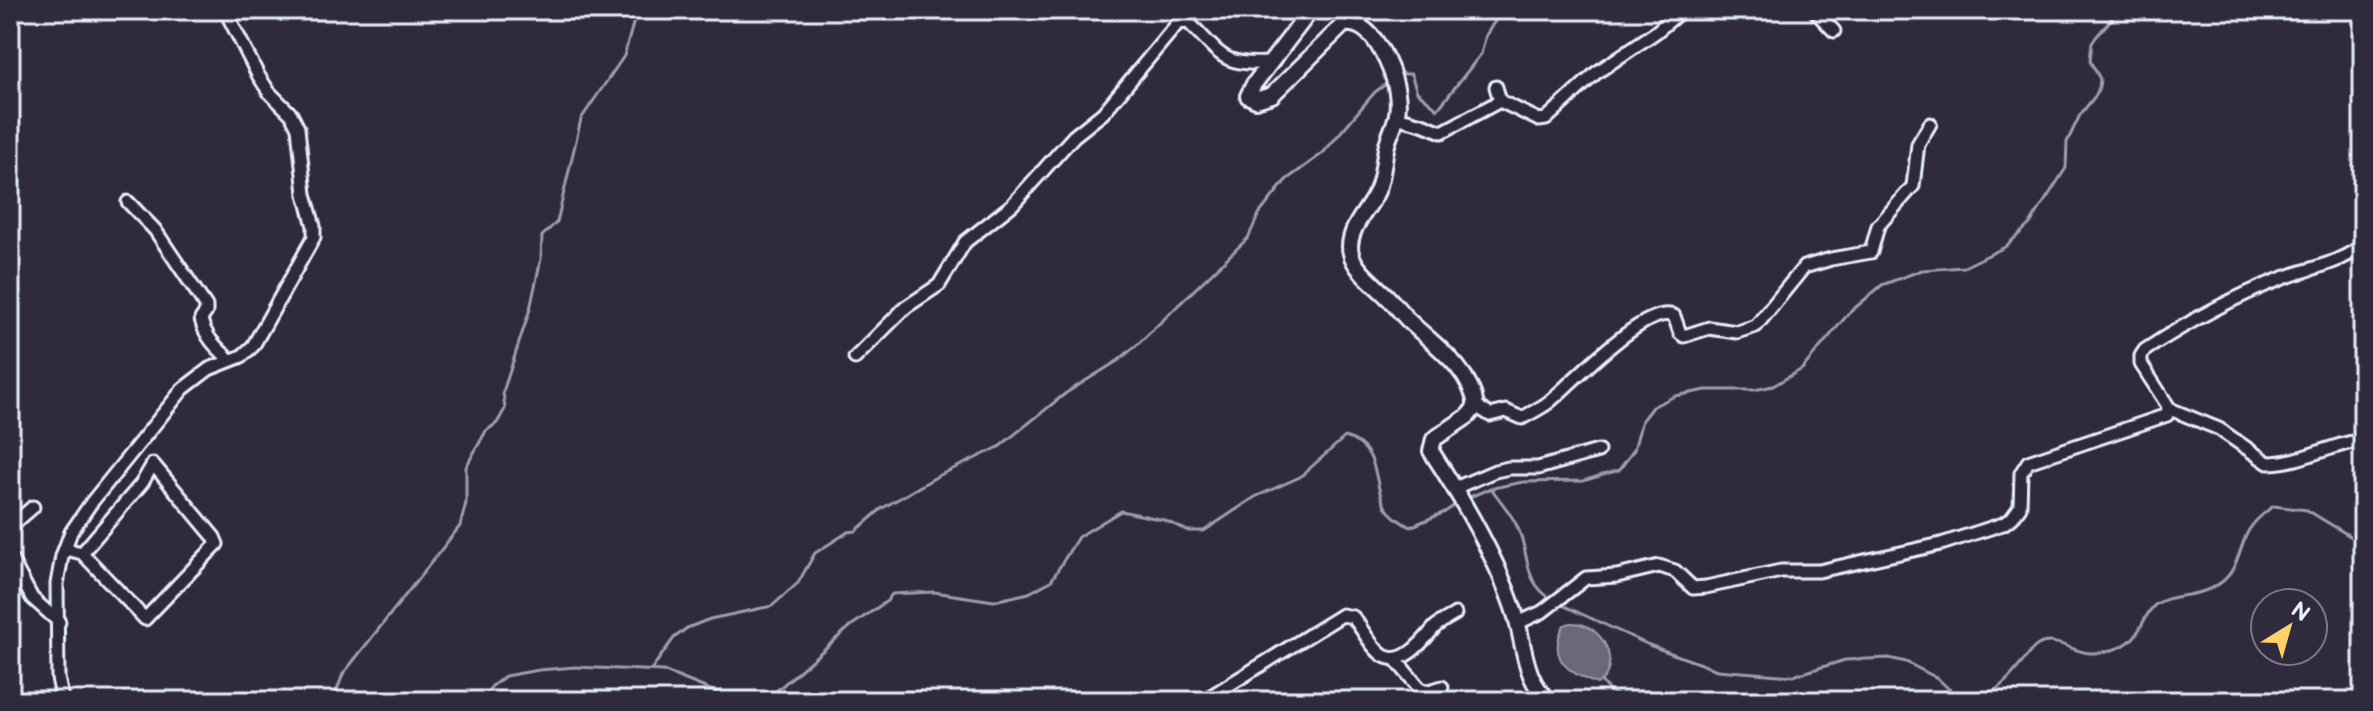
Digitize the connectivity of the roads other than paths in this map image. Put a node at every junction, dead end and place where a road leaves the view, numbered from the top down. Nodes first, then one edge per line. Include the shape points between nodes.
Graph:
1 (225, 10) edge
2 (1311, 10) edge
3 (1682, 10) edge
4 (1814, 10) edge
5 (1834, 31) dead end
6 (1269, 63) junction
7 (1496, 87) dead end
8 (1500, 101) junction
9 (1396, 117) junction
10 (1930, 124) dead end
11 (128, 202) dead end
12 (2363, 245) edge
13 (855, 358) dead end
14 (229, 359) junction
15 (1476, 406) junction
16 (2170, 409) junction
17 (2363, 440) edge
18 (1598, 451) dead end
19 (1455, 488) junction
20 (33, 507) dead end
21 (10, 527) edge
22 (65, 549) junction
23 (82, 553) junction
24 (10, 557) edge
25 (1455, 614) dead end
26 (59, 622) junction
27 (1518, 623) junction
28 (1395, 659) junction
29 (1442, 687) dead end
30 (63, 701) edge
31 (1203, 701) edge
32 (1551, 701) edge

1 - 14 street via 258,75 298,128 314,226 312,241 253,346
2 - 6 street
3 - 8 street via 1596,73 1546,119
4 - 5 street
6 - 9 street via 1248,93 1253,100 1272,95 1340,26 1353,23 1374,38 1387,60 1396,90
6 - 13 street via 1237,64 1188,22 1178,23 1103,113 1068,142 1012,205 965,242 939,285 906,307
7 - 8 street
8 - 9 street via 1442,132
9 - 15 street via 1378,190 1356,226 1351,253 1361,270 1459,370
10 - 15 street via 1918,144 1913,186 1878,226 1871,252 1804,267 1756,326 1737,332 1709,328 1684,336 1674,316 1666,314 1624,333 1551,400 1522,418 1506,411 1490,415
11 - 14 street via 155,230 206,306 202,326
12 - 16 street via 2327,265 2285,277 2214,309 2145,350 2141,364
14 - 22 street via 173,400 91,503
15 - 19 street via 1431,443
16 - 17 street via 2219,429 2268,463
16 - 27 street via 2164,417 2028,462 2021,473 2018,511 1998,526 1819,571 1781,571 1706,587 1693,588 1675,571 1659,566 1586,578 1542,612
18 - 19 street via 1538,468 1495,471
19 - 27 street
20 - 21 street
22 - 23 street
22 - 26 street via 57,584
23 - 23 street via 145,619 217,544 153,464
24 - 26 street via 32,598
25 - 28 street
26 - 30 street
27 - 32 street via 1530,671
28 - 29 street via 1421,690
28 - 31 street via 1382,655 1353,617 1344,614

